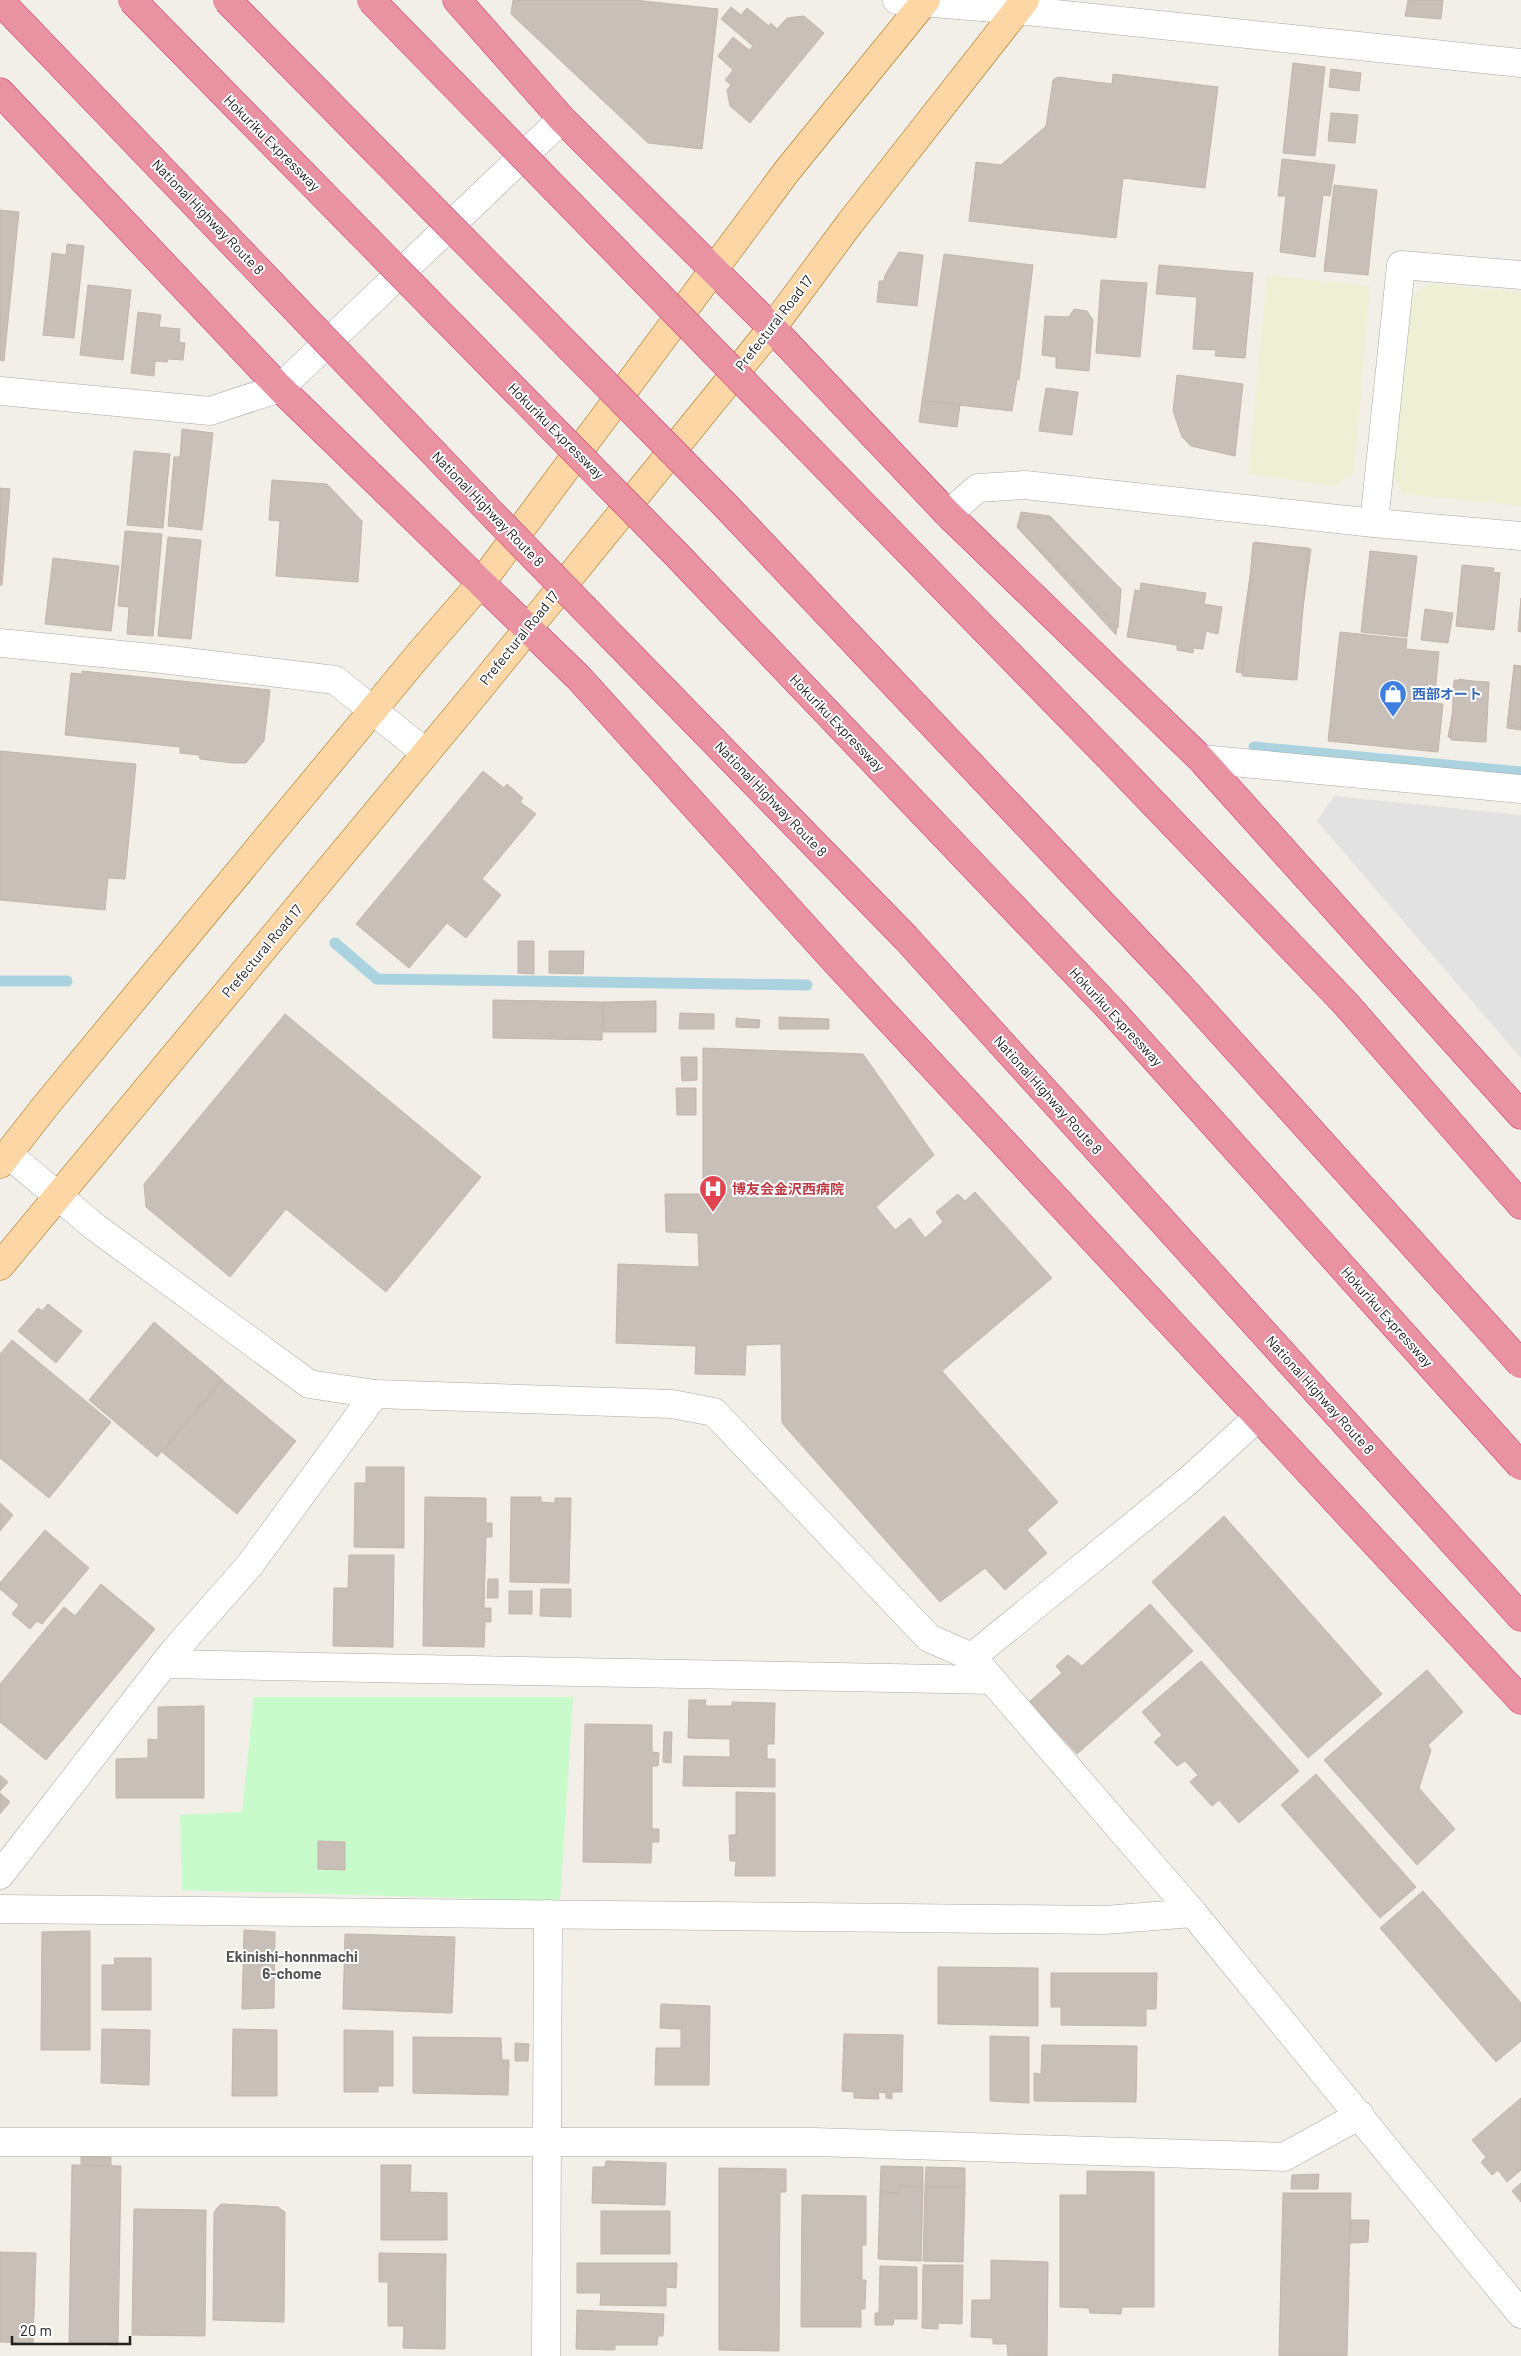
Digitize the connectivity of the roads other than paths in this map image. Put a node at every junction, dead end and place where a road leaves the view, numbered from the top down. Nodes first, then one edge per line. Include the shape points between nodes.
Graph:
1 (132, 0) edge
2 (226, 0) edge
3 (371, 0) edge
4 (457, 0) edge
5 (897, 0) edge
6 (0, 1) edge
7 (925, 1) edge
8 (1022, 5) edge
9 (1521, 63) edge
10 (0, 92) edge
11 (562, 119) junction
12 (712, 269) junction
13 (1521, 275) edge
14 (772, 328) junction
15 (280, 388) junction
16 (0, 391) edge
17 (948, 514) junction
18 (1374, 523) junction
19 (1521, 536) edge
20 (482, 583) junction
21 (528, 626) junction
22 (0, 643) edge
23 (373, 711) junction
24 (426, 753) junction
25 (1201, 759) junction
26 (1521, 789) edge
27 (1521, 1115) edge
28 (4, 1159) edge
29 (59, 1195) junction
30 (1521, 1205) edge
31 (0, 1266) edge
32 (1521, 1364) edge
33 (375, 1394) junction
34 (1258, 1417) junction
35 (1521, 1466) edge
36 (1521, 1617) edge
37 (972, 1657) junction
38 (164, 1664) junction
39 (992, 1680) junction
40 (1521, 1700) edge
41 (0, 1875) edge
42 (0, 1909) edge
43 (1193, 1913) junction
44 (548, 1914) junction
45 (1360, 2115) junction
46 (546, 2141) junction
47 (0, 2142) edge
48 (1521, 2314) edge
49 (546, 2356) edge

1 - 35 highway, Hokuriku Expressway, bridge via 676,554 1108,1006
2 - 32 highway, bridge via 726,506 1178,984
3 - 30 highway, bridge via 1346,1004
4 - 11 highway
5 - 7 street
6 - 36 highway, National Highway Route 8, bridge via 504,526 906,938
7 - 8 street
7 - 12 main road via 793,163
8 - 9 street
8 - 14 main road, Prefectural Road 17 via 850,223
10 - 15 highway
11 - 12 highway
11 - 15 street
12 - 14 highway
12 - 20 main road
13 - 18 street via 1401,265
14 - 17 highway
14 - 21 main road, Prefectural Road 17
15 - 16 street via 210,411
15 - 20 highway
17 - 18 street via 978,488 1025,485
17 - 25 highway
18 - 19 street
20 - 21 highway
20 - 23 main road
21 - 24 main road, Prefectural Road 17
21 - 34 highway
22 - 23 street via 335,680
23 - 24 street
23 - 28 main road
24 - 29 main road, Prefectural Road 17
25 - 26 street
25 - 27 highway
28 - 29 street
29 - 31 main road, Prefectural Road 17
29 - 33 street via 95,1227 308,1384
33 - 37 street via 672,1404 714,1412 929,1638
33 - 38 street via 249,1566
34 - 37 street via 1180,1487
34 - 40 highway
37 - 39 street
38 - 39 street
38 - 41 street
39 - 43 street
42 - 44 street
43 - 44 street via 1105,1920
43 - 45 street
44 - 46 street
45 - 46 street via 1284,2156 814,2142
45 - 48 street
46 - 47 street
46 - 49 street

